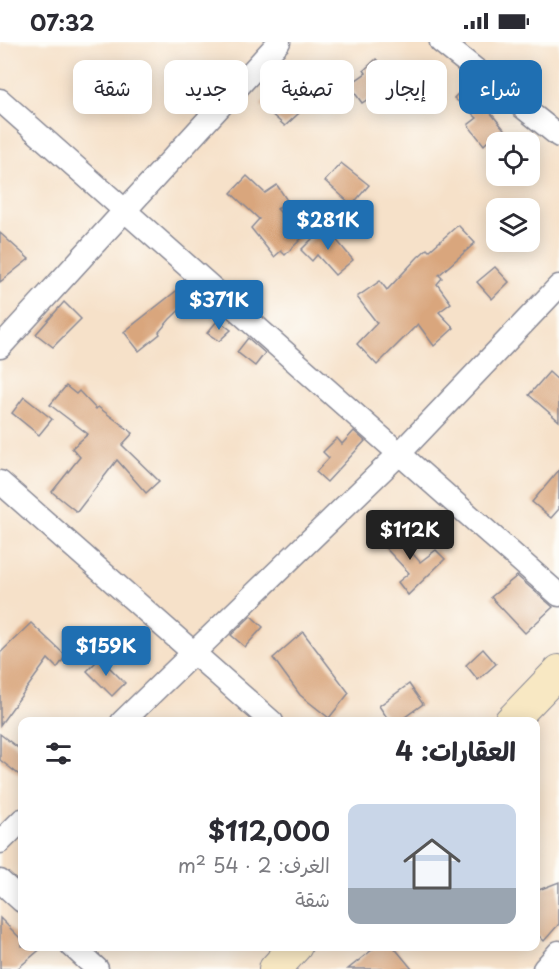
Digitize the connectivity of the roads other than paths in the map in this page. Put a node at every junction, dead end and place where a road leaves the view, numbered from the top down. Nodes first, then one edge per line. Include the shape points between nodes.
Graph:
1 (279, 42) edge
2 (441, 42) edge
3 (0, 100) edge
4 (559, 136) edge
5 (126, 212) junction
6 (559, 286) edge
7 (0, 347) edge
8 (399, 454) junction
9 (0, 482) edge
10 (559, 596) edge
11 (192, 651) junction
12 (558, 675) edge
13 (127, 717) edge
14 (266, 717) edge
15 (515, 717) edge
16 (18, 824) edge
17 (0, 842) edge
18 (0, 881) edge
19 (18, 897) edge
20 (77, 951) edge
21 (291, 951) edge
22 (559, 952) edge
23 (97, 969) edge
24 (275, 969) edge
25 (544, 969) edge

1 - 5 street
2 - 4 street
3 - 5 street
5 - 7 street
5 - 8 street
6 - 8 street
8 - 10 street
8 - 11 street
9 - 11 street
11 - 13 street
11 - 14 street
12 - 15 main road
16 - 17 street
18 - 19 street
20 - 23 street
21 - 24 main road
22 - 25 street

